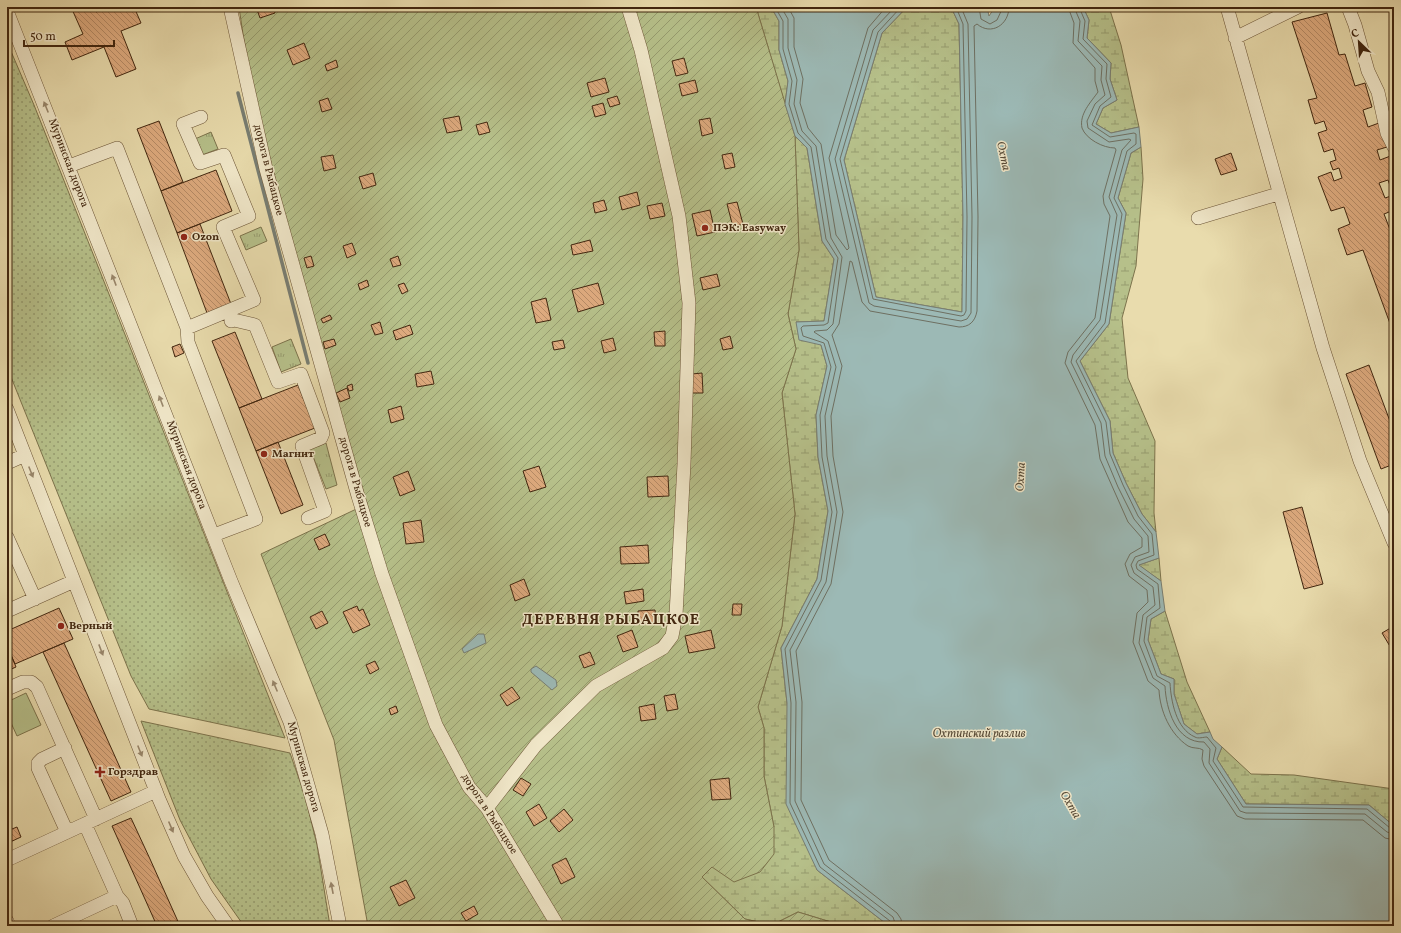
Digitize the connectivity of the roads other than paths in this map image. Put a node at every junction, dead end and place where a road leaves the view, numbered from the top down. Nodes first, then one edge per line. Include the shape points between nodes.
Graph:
1 (230, 7) edge
2 (628, 7) edge
3 (1227, 7) edge
4 (1298, 7) edge
5 (1348, 7) edge
6 (7, 11) edge
7 (1235, 38) junction
8 (201, 116) dead end
9 (1394, 147) edge
10 (69, 166) junction
11 (1278, 194) junction
12 (1198, 218) dead end
13 (231, 321) dead end
14 (187, 328) junction
15 (7, 409) edge
16 (12, 433) edge
17 (25, 455) junction
18 (7, 463) edge
19 (308, 518) dead end
20 (214, 535) junction
21 (7, 537) edge
22 (1393, 538) edge
23 (74, 581) junction
24 (35, 598) junction
25 (7, 611) edge
26 (7, 689) edge
27 (65, 748) junction
28 (156, 791) junction
29 (487, 808) junction
30 (91, 821) junction
31 (67, 832) junction
32 (7, 860) edge
33 (117, 896) junction
34 (7, 921) edge
35 (9, 926) edge
36 (53, 926) edge
37 (132, 926) edge
38 (228, 926) edge
39 (340, 926) edge
40 (558, 926) edge

1 - 29 street, дорога в Рыбацкое via 266,169 382,574 436,725 469,787
2 - 29 street via 641,50 679,216 689,303 676,615 672,636 662,648 596,686 536,745
3 - 7 street
4 - 7 street
5 - 9 street via 1368,71 1378,92 1387,133
10 -> 6 street, Муринская дорога
7 - 11 street
8 - 14 street via 183,124 200,163 224,155 249,216 223,227 254,300
10 - 14 street via 117,148
20 -> 10 street, Муринская дорога
11 - 12 street
11 - 22 street via 1352,439
13 - 19 street via 255,325 278,382 300,374 323,433 321,438 302,446 325,511
14 - 20 street via 188,342 256,519
15 - 16 street
16 - 17 street
17 - 18 street
17 -> 23 street
39 -> 20 street, Муринская дорога via 322,834 296,740
21 - 24 street
23 - 24 street
23 -> 28 street
24 - 25 street
26 - 27 street via 23,682 31,682 37,687
27 - 30 street
27 - 31 street via 42,759 38,763 38,768
28 - 30 street
28 -> 38 street via 184,856
29 - 40 street, дорога в Рыбацкое
30 - 31 street
30 - 33 street
31 - 32 street
33 - 36 street
33 - 37 street via 123,903
34 - 35 street

